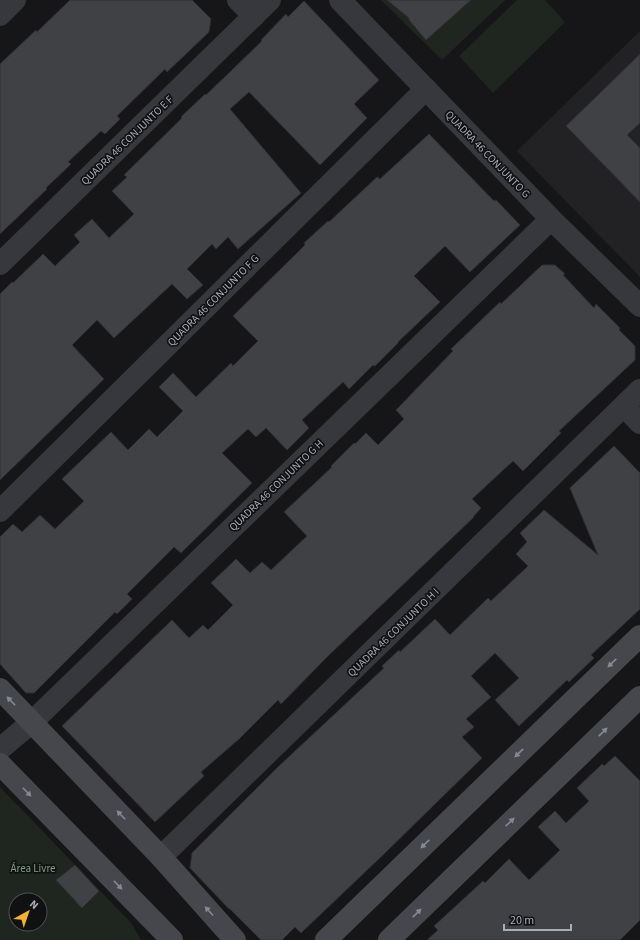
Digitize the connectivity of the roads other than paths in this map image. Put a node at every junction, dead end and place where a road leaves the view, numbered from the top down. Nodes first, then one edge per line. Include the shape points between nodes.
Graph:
1 (16, 0) edge
2 (238, 0) edge
3 (270, 0) edge
4 (340, 0) edge
5 (0, 15) edge
6 (254, 16) junction
7 (426, 89) junction
8 (551, 218) junction
9 (0, 264) edge
10 (640, 306) edge
11 (640, 390) edge
12 (624, 406) junction
13 (640, 423) edge
14 (0, 511) edge
15 (640, 636) edge
16 (0, 689) edge
17 (640, 696) edge
18 (32, 722) junction
19 (0, 750) edge
20 (0, 764) edge
21 (161, 857) junction
22 (158, 931) edge
23 (172, 940) edge
24 (235, 940) edge
25 (326, 940) edge
26 (389, 940) edge

1 - 5 street
2 - 6 street
3 - 6 street, QUADRA 46 CONJUNTO E F
4 - 7 street, QUADRA 46 CONJUNTO G
6 - 9 street, QUADRA 46 CONJUNTO E F
7 - 8 street, QUADRA 46 CONJUNTO G
7 - 14 street, QUADRA 46 CONJUNTO F G
8 - 10 street, QUADRA 46 CONJUNTO G
8 - 18 street, QUADRA 46 CONJUNTO G H
11 - 12 street, QUADRA 46 CONJUNTO H I
12 - 13 street
12 - 21 street, QUADRA 46 CONJUNTO H I
15 -> 25 street
18 -> 16 street
26 -> 17 street
18 - 19 street, QUADRA 46 CONJUNTO G H
21 -> 18 street
20 -> 22 street
24 -> 21 street
22 - 23 street

